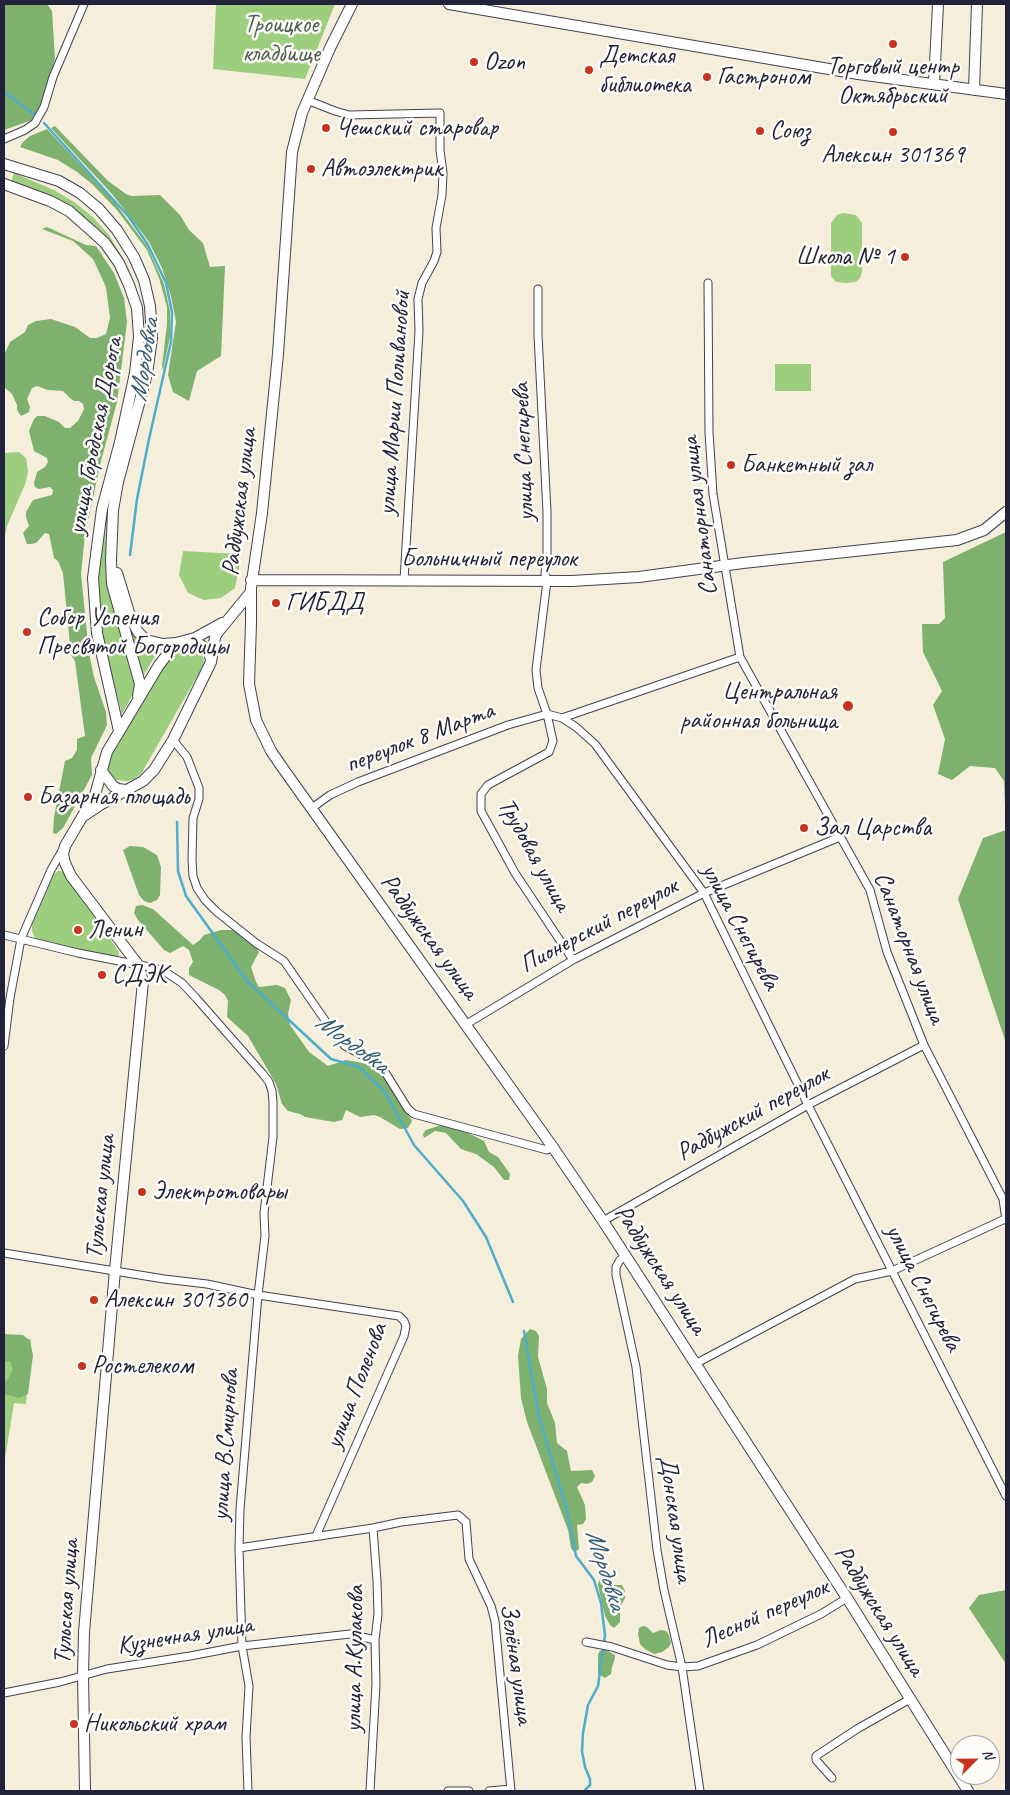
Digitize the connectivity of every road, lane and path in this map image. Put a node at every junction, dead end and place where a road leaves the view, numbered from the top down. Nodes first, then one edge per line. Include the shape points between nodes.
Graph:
1 (84, 4) edge
2 (352, 4) edge
3 (449, 4) edge
4 (938, 4) edge
5 (977, 4) edge
6 (934, 84) junction
7 (974, 90) junction
8 (1006, 94) edge
9 (307, 100) junction
10 (4, 139) edge
11 (4, 164) edge
12 (4, 184) edge
13 (708, 283) dead end
14 (538, 289) dead end
15 (1006, 512) edge
16 (113, 532) junction
17 (725, 566) junction
18 (251, 580) junction
19 (404, 580) junction
20 (547, 581) junction
21 (250, 594) junction
22 (229, 619) junction
23 (188, 640) junction
24 (176, 643) junction
25 (740, 657) junction
26 (211, 662) junction
27 (137, 701) junction
28 (547, 714) junction
29 (562, 718) junction
30 (119, 731) junction
31 (173, 740) junction
32 (101, 770) junction
33 (126, 790) junction
34 (312, 808) junction
35 (82, 817) junction
36 (840, 837) junction
37 (65, 846) junction
38 (704, 892) junction
39 (4, 935) edge
40 (21, 939) junction
41 (573, 960) junction
42 (139, 966) junction
43 (465, 1024) junction
44 (924, 1045) junction
45 (4, 1046) edge
46 (808, 1105) junction
47 (552, 1146) junction
48 (1006, 1219) edge
49 (603, 1220) junction
50 (4, 1252) edge
51 (626, 1256) junction
52 (115, 1270) junction
53 (892, 1271) junction
54 (258, 1295) junction
55 (695, 1364) junction
56 (1006, 1496) edge
57 (373, 1528) junction
58 (316, 1536) junction
59 (239, 1548) junction
60 (847, 1598) junction
61 (375, 1640) junction
62 (586, 1642) dead end
63 (242, 1646) junction
64 (682, 1667) junction
65 (83, 1675) junction
66 (4, 1693) edge
67 (910, 1699) junction
68 (832, 1778) dead end
69 (510, 1790) edge
70 (85, 1791) edge
71 (248, 1791) edge
72 (372, 1791) edge
73 (448, 1791) edge
74 (469, 1791) edge
75 (489, 1791) edge
76 (700, 1791) edge
77 (968, 1791) edge

1 - 10 street via 35,123
2 - 9 main road, Радбужская улица
3 - 6 main road via 858,74
4 - 6 main road
5 - 7 main road
6 - 7 main road
7 - 8 main road
9 - 18 main road, Радбужская улица via 292,152 278,364 262,513
9 - 19 street, улица Марии Поливановой via 335,112 357,116 440,113 442,195 436,228 437,252 418,299 419,331
11 - 16 main road, улица Городская Дорога via 58,181 80,193 117,230 144,280 152,338 147,374 118,482
12 - 30 main road, улица Городская Дорога via 50,201 69,212 104,243 119,263 137,308 139,337 135,373 102,509 93,578 97,633
13 - 17 street, Санаторная улица via 711,466
14 - 20 street, улица Снегирева
15 - 17 main road, Больничный переулок via 984,530 957,540
16 - 24 main road, улица Городская Дорога via 118,579 138,632 146,640 156,643
16 - 27 main road, улица Городская Дорога via 112,584 140,684
17 - 20 main road, Больничный переулок via 639,577
17 - 25 street, Санаторная улица
18 - 19 main road, Больничный переулок
18 - 21 main road, Радбужская улица
19 - 20 main road, Больничный переулок
20 - 28 street, улица Снегирева via 536,670
21 - 22 main road, улица Городская Дорога
21 - 34 main road, Радбужская улица via 249,684 256,720 271,751
22 - 23 main road, улица Городская Дорога
22 - 26 main road, улица Городская Дорога via 215,637
23 - 24 main road, улица Городская Дорога
23 - 26 main road via 205,648
24 - 27 main road, улица Городская Дорога
25 - 29 street
25 - 36 street, Санаторная улица
26 - 31 main road, улица Городская Дорога
27 - 30 main road, улица Городская Дорога
28 - 29 street, улица Снегирева
28 - 34 street, переулок 8 Марта via 508,725 358,782
28 - 41 street, Трудовая улица via 553,740 549,752 488,785 481,794 481,811 515,873
29 - 38 street, улица Снегирева via 595,744
30 - 32 main road, улица Городская Дорога
31 - 33 main road, улица Городская Дорога via 154,770 143,781
31 - 47 street via 188,757 199,788 193,818 192,860 193,876 205,900 256,943 284,961 338,1039 385,1072 414,1114 547,1150
32 - 33 main road via 113,786
32 - 35 main road via 95,795
33 - 35 main road
34 - 43 main road, Радбужская улица
35 - 37 main road
36 - 38 street, Пионерский переулок
36 - 44 street, Санаторная улица via 870,890 887,952
37 - 40 street via 50,870
37 - 42 main road, Тульская улица via 63,854 71,876
38 - 41 street, Пионерский переулок
38 - 46 street, улица Снегирева
39 - 40 street, улица В.Смирнова
40 - 42 street, улица В.Смирнова
40 - 45 street
41 - 43 street, Пионерский переулок
42 - 52 main road, Тульская улица via 143,982 142,999
42 - 54 street, улица В.Смирнова via 156,968 182,983 269,1082 273,1102 273,1137
43 - 47 main road, Радбужская улица
44 - 46 street, Радбужский переулок
44 - 48 street, Санаторная улица via 1003,1199
46 - 49 street, Радбужский переулок
46 - 53 street, улица Снегирева
47 - 49 main road, Радбужская улица
48 - 53 street
49 - 51 main road, Радбужская улица
50 - 52 street, улица Поленова
51 - 55 main road, Радбужская улица
51 - 64 street, Донская улица via 616,1266 616,1275 636,1367 657,1550
52 - 54 street, улица Поленова
52 - 65 main road, Тульская улица
53 - 55 street via 855,1279
53 - 56 street, улица Снегирева
54 - 58 street, улица Поленова via 398,1316 406,1326
54 - 59 street, улица В.Смирнова
55 - 60 main road, Радбужская улица
57 - 58 street, Зелёная улица
57 - 61 street, улица А.Кулакова via 378,1614
57 - 69 street, Зелёная улица via 458,1516 466,1522 469,1559 491,1606 494,1621
58 - 59 street, Зелёная улица
59 - 63 street, улица В.Смирнова
60 - 64 street, Лесной переулок via 757,1645 698,1666
60 - 67 main road, Радбужская улица
61 - 63 street, Кузнечная улица via 350,1634
61 - 72 street, улица А.Кулакова
62 - 64 street, Лесной переулок
63 - 65 street, Кузнечная улица
63 - 71 street, улица В.Смирнова via 249,1686 246,1737
64 - 76 street, Донская улица
65 - 66 street, Кузнечная улица
65 - 70 main road, Тульская улица
67 - 68 street via 816,1756
67 - 77 main road, Радбужская улица
69 - 75 street
73 - 74 street

